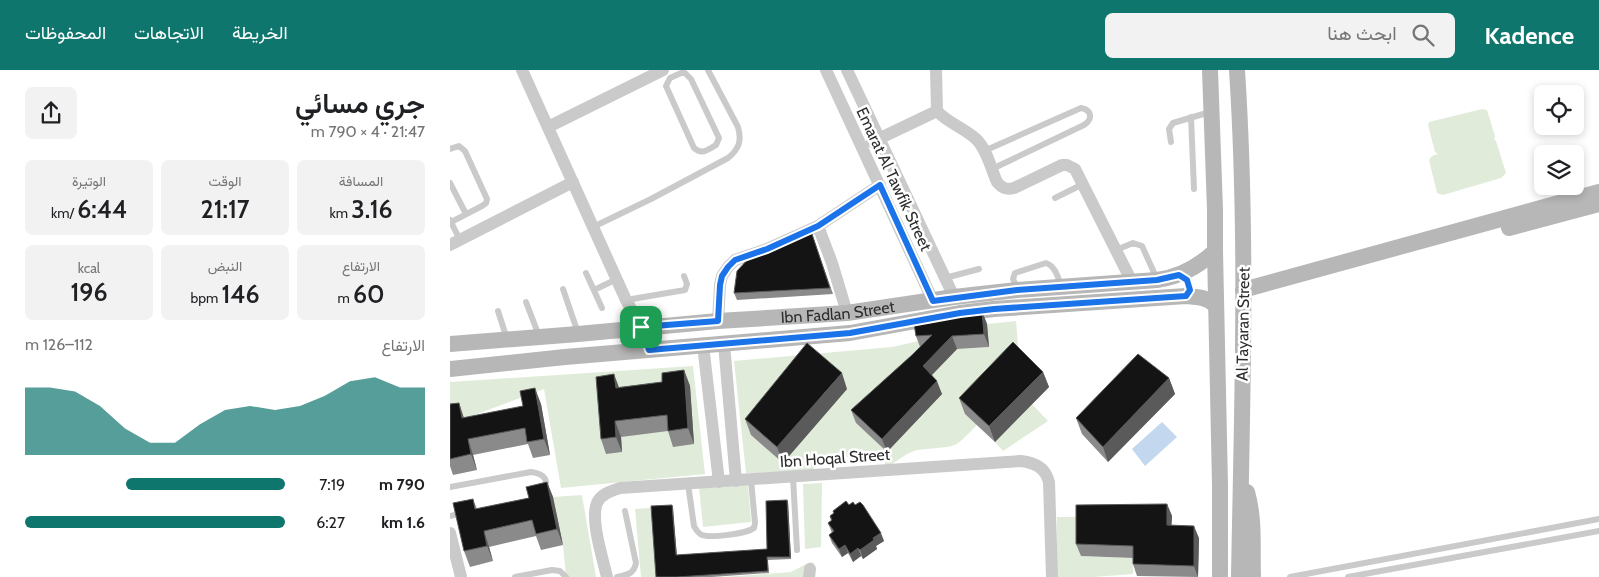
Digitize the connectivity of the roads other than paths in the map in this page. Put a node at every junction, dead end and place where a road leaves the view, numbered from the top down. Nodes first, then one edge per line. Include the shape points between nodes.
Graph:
1 (522, 70) edge
2 (663, 70) edge
3 (708, 70) edge
4 (826, 70) edge
5 (847, 70) edge
6 (936, 70) edge
7 (1210, 70) edge
8 (1237, 70) edge
9 (674, 73) edge
10 (937, 111) junction
11 (1211, 111) junction
12 (1191, 118) junction
13 (548, 127) junction
14 (879, 138) junction
15 (1171, 142) dead end
16 (862, 146) junction
17 (450, 149) edge
18 (984, 151) junction
19 (992, 169) junction
20 (573, 182) junction
21 (450, 183) edge
22 (1083, 184) junction
23 (880, 185) junction
24 (1194, 189) dead end
25 (1599, 192) edge
26 (1055, 198) dead end
27 (1599, 204) edge
28 (466, 214) junction
29 (1536, 215) junction
30 (450, 221) edge
31 (818, 226) junction
32 (593, 227) junction
33 (455, 243) edge
34 (1116, 250) junction
35 (1215, 250) junction
36 (979, 269) dead end
37 (586, 273) dead end
38 (1179, 275) junction
39 (684, 276) dead end
40 (945, 278) junction
41 (617, 279) junction
42 (1157, 280) junction
43 (1132, 282) junction
44 (1062, 287) junction
45 (563, 289) dead end
46 (594, 290) junction
47 (1017, 290) junction
48 (1243, 295) junction
49 (1186, 296) junction
50 (954, 297) junction
51 (626, 300) junction
52 (933, 301) junction
53 (526, 302) dead end
54 (1215, 305) junction
55 (602, 308) dead end
56 (498, 311) dead end
57 (847, 313) junction
58 (718, 321) junction
59 (641, 327) junction
60 (578, 334) junction
61 (540, 337) junction
62 (507, 340) junction
63 (450, 344) edge
64 (724, 344) junction
65 (703, 345) junction
66 (649, 350) junction
67 (450, 369) edge
68 (793, 477) junction
69 (1240, 479) junction
70 (751, 480) junction
71 (736, 481) junction
72 (719, 482) junction
73 (688, 484) junction
74 (1220, 485) junction
75 (450, 487) edge
76 (544, 492) edge
77 (625, 511) dead end
78 (469, 512) edge
79 (450, 516) edge
80 (1599, 519) edge
81 (1599, 531) edge
82 (450, 532) edge
83 (797, 550) dead end
84 (1404, 556) junction
85 (1405, 567) junction
86 (461, 577) edge
87 (515, 577) edge
88 (566, 577) edge
89 (608, 577) edge
90 (618, 577) edge
91 (1052, 577) edge
92 (1210, 577) edge
93 (1220, 577) edge
94 (1239, 577) edge
95 (1253, 577) edge
96 (1290, 577) edge
97 (1348, 577) edge

1 - 13 street
2 - 13 street
3 - 32 lane via 738,127 740,136 735,152
4 - 16 street, Emarat Al Tawfik Street
5 - 14 street, Emarat Al Tawfik Street
6 - 10 street
7 - 11 street, Al Tayaran Street
8 - 48 street, Al Tayaran Street
9 - 9 lane via 667,82 668,90 694,148 704,152 716,146 719,138 691,79 685,73
10 - 14 street
10 - 18 street via 976,138
11 - 12 lane
11 - 35 street, Al Tayaran Street
12 - 15 lane via 1170,125
12 - 24 lane
13 - 20 street
14 - 16 street
14 - 40 street, Emarat Al Tawfik Street
16 - 23 street, Emarat Al Tawfik Street
17 - 28 lane via 458,146 465,151 487,199 482,206
18 - 19 street
18 - 19 lane via 1081,108 1090,112 1091,118 1084,125
19 - 22 street via 997,182 1007,190 1067,164 1075,169
20 - 32 street
20 - 33 street
21 - 28 lane
22 - 26 lane
22 - 34 street
23 - 31 street
23 - 52 street, Emarat Al Tawfik Street
25 - 29 street
27 - 29 street
28 - 30 lane
29 - 48 street
30 - 33 lane
31 - 57 street
31 - 58 street via 735,260 722,276
32 - 41 street
34 - 42 lane via 1133,244 1142,246
34 - 43 street
35 - 38 street, Ibn Fadlan Street via 1198,265
35 - 54 street, Al Tayaran Street
36 - 40 lane
37 - 46 lane
38 - 42 street, Ibn Fadlan Street
38 - 49 street via 1189,283 1190,290
39 - 51 lane via 685,290
40 - 50 street, Emarat Al Tawfik Street
41 - 46 lane
41 - 51 street
42 - 43 street, Ibn Fadlan Street
43 - 44 street, Ibn Fadlan Street
44 - 47 street, Ibn Fadlan Street
44 - 47 lane via 1053,267 1046,263 1015,273 1013,279
45 - 60 lane
46 - 55 lane
47 - 50 street, Ibn Fadlan Street
48 - 69 street, Al Tayaran Street
49 - 54 street, Ibn Fadlan Street via 1210,300
49 - 64 street, Ibn Fadlan Street via 994,309 850,333
50 - 52 street, Ibn Fadlan Street
51 - 59 street
52 - 57 street, Ibn Fadlan Street
53 - 61 lane
54 - 74 street, Al Tayaran Street
56 - 62 lane
57 - 58 street, Ibn Fadlan Street
58 - 59 street, Ibn Fadlan Street
59 - 60 street, Ibn Fadlan Street
59 - 66 street
60 - 61 street, Ibn Fadlan Street
61 - 62 street, Ibn Fadlan Street
62 - 63 street, Ibn Fadlan Street
64 - 65 street, Ibn Fadlan Street
64 - 71 street
65 - 66 street, Ibn Fadlan Street
65 - 72 street
66 - 67 street, Ibn Fadlan Street
68 - 70 street, Ibn Hoqal Street
68 - 83 lane
68 - 91 street, Ibn Hoqal Street via 1021,461 1033,463 1042,468 1049,482
69 - 94 street
69 - 95 street, Al Tayaran Street via 1251,504
70 - 71 street, Ibn Hoqal Street
70 - 73 lane via 754,528 746,533 720,535 697,532
71 - 72 street, Ibn Hoqal Street
72 - 73 street, Ibn Hoqal Street
73 - 89 street, Ibn Hoqal Street via 620,488 602,497 598,503 596,525
74 - 92 street, Al Tayaran Street via 1211,514
74 - 93 street
75 - 76 lane via 539,472 547,485
77 - 90 lane via 636,563 631,573
78 - 79 lane
80 - 84 lane
81 - 85 lane
82 - 86 street
84 - 85 lane
84 - 96 lane
85 - 97 lane
87 - 88 lane via 552,570 560,571

